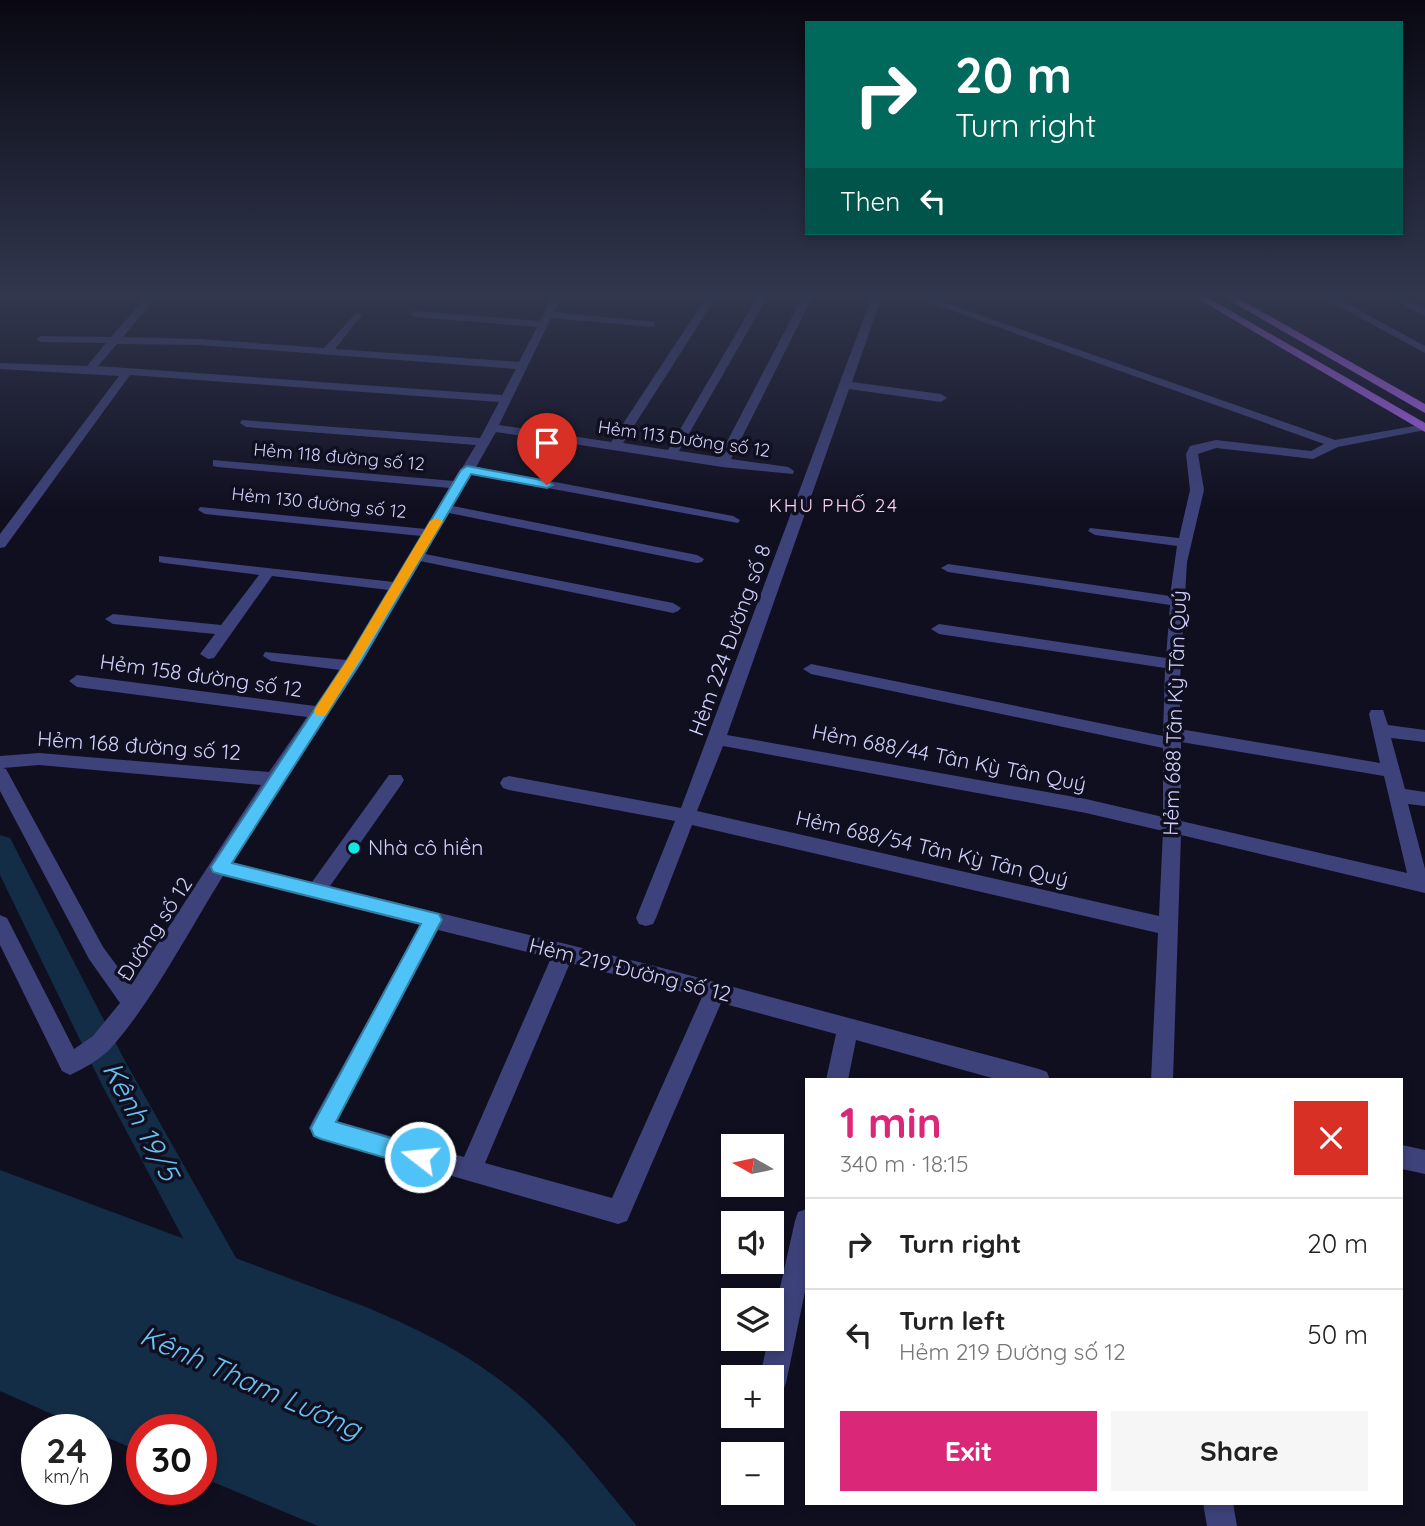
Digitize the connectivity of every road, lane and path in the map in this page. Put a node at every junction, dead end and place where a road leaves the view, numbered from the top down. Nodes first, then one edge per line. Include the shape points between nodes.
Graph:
1 (36, 367) edge
2 (522, 367) edge
3 (666, 367) edge
4 (721, 367) edge
5 (771, 367) edge
6 (851, 367) edge
7 (1117, 367) edge
8 (1320, 367) edge
9 (1352, 367) edge
10 (90, 369) joint
11 (122, 372) junction
12 (845, 385) junction
13 (507, 398) junction
14 (941, 398) dead end
15 (1425, 409) edge
16 (246, 423) dead end
17 (1424, 428) edge
18 (488, 435) junction
19 (1334, 444) junction
20 (614, 447) junction
21 (671, 456) junction
22 (722, 463) junction
23 (218, 464) dead end
24 (467, 470) junction
25 (788, 471) dead end
26 (458, 485) junction
27 (444, 508) junction
28 (205, 510) dead end
29 (733, 520) dead end
30 (1095, 531) dead end
31 (429, 533) junction
32 (1185, 543) junction
33 (0, 544) edge
34 (416, 556) junction
35 (164, 559) dead end
36 (697, 559) dead end
37 (948, 568) dead end
38 (268, 572) junction
39 (398, 587) junction
40 (1178, 602) junction
41 (673, 608) dead end
42 (113, 619) dead end
43 (939, 629) dead end
44 (225, 630) junction
45 (208, 654) dead end
46 (271, 656) dead end
47 (1173, 664) junction
48 (351, 666) junction
49 (811, 669) dead end
50 (77, 681) dead end
51 (320, 713) junction
52 (1425, 736) edge
53 (716, 739) junction
54 (1172, 739) junction
55 (0, 762) edge
56 (1391, 771) junction
57 (0, 774) edge
58 (274, 779) junction
59 (395, 780) dead end
60 (509, 783) dead end
61 (1397, 795) junction
62 (1425, 799) edge
63 (686, 816) junction
64 (1172, 828) junction
65 (220, 867) junction
66 (1422, 885) edge
67 (316, 891) junction
68 (646, 918) dead end
69 (433, 920) junction
70 (0, 924) edge
71 (1168, 926) junction
72 (564, 953) junction
73 (715, 992) junction
74 (131, 1004) junction
75 (849, 1028) junction
76 (837, 1078) edge
77 (1032, 1078) edge
78 (1162, 1078) edge
79 (1403, 1157) edge
80 (1425, 1162) edge
81 (470, 1171) junction
82 (805, 1230) edge
83 (776, 1365) edge
84 (1218, 1505) edge
85 (1222, 1526) edge

1 - 10 street
2 - 13 street, Đường số 12
3 - 20 street
4 - 21 street
5 - 22 street
6 - 12 street, Hẻm 224 Đường số 8
7 - 19 street
8 - 17 main road
9 - 15 main road
10 - 11 street
11 - 13 street
11 - 33 street via 125,376
12 - 14 street
12 - 53 street, Hẻm 224 Đường số 8
13 - 18 street, Đường số 12
16 - 18 street, Hẻm 113 Đường số 12
17 - 19 street
18 - 20 street, Hẻm 113 Đường số 12
18 - 24 street, Đường số 12
19 - 32 street, Hẻm 688 Tân Kỳ Tân Quý via 1313,454 1216,444 1194,449 1197,490
20 - 21 street, Hẻm 113 Đường số 12
21 - 22 street, Hẻm 113 Đường số 12
22 - 25 street, Hẻm 113 Đường số 12
23 - 26 street, Hẻm 118 đường số 12
24 - 26 street, Đường số 12
24 - 29 street
26 - 27 street, Đường số 12
27 - 31 street, Đường số 12
27 - 36 street
28 - 31 street, Hẻm 130 đường số 12
30 - 32 street
31 - 34 street, Đường số 12
32 - 40 street, Hẻm 688 Tân Kỳ Tân Quý
34 - 39 street, Đường số 12
34 - 41 street
35 - 38 street
37 - 40 street
38 - 39 street
38 - 44 street
39 - 48 street, Đường số 12
40 - 47 street, Hẻm 688 Tân Kỳ Tân Quý
42 - 44 street
43 - 47 street
44 - 45 street
46 - 48 street
47 - 54 street, Hẻm 688 Tân Kỳ Tân Quý
48 - 51 street, Đường số 12
49 - 54 street
50 - 51 street, Hẻm 158 đường số 12
51 - 58 street, Đường số 12
52 - 56 street via 1378,722
53 - 63 street, Hẻm 224 Đường số 8
53 - 64 street, Hẻm 688/44 Tân Kỳ Tân Quý via 1086,807
54 - 56 street
54 - 64 street, Hẻm 688 Tân Kỳ Tân Quý
55 - 58 street, Hẻm 168 đường số 12 via 39,759
56 - 61 street
57 - 74 street via 96,953
58 - 65 street, Đường số 12
59 - 67 street
60 - 63 street, Hẻm 688/54 Tân Kỳ Tân Quý
61 - 62 street
61 - 66 street
63 - 68 street, Hẻm 224 Đường số 8
63 - 71 street, Hẻm 688/54 Tân Kỳ Tân Quý
64 - 66 street, Hẻm 688/44 Tân Kỳ Tân Quý
64 - 71 street, Hẻm 688 Tân Kỳ Tân Quý
65 - 67 street, Hẻm 219 Đường số 12
65 - 74 street, Đường số 12
67 - 69 street, Hẻm 219 Đường số 12
69 - 72 street, Hẻm 219 Đường số 12
69 - 81 street via 321,1128
70 - 74 street, Đường số 12 via 70,1064 101,1043
71 - 78 street, Hẻm 688 Tân Kỳ Tân Quý
72 - 73 street, Hẻm 219 Đường số 12
72 - 81 street
73 - 75 street, Hẻm 219 Đường số 12
73 - 81 street via 618,1212
75 - 76 street
75 - 77 street, Hẻm 219 Đường số 12
79 - 80 street
82 - 83 street
84 - 85 street

